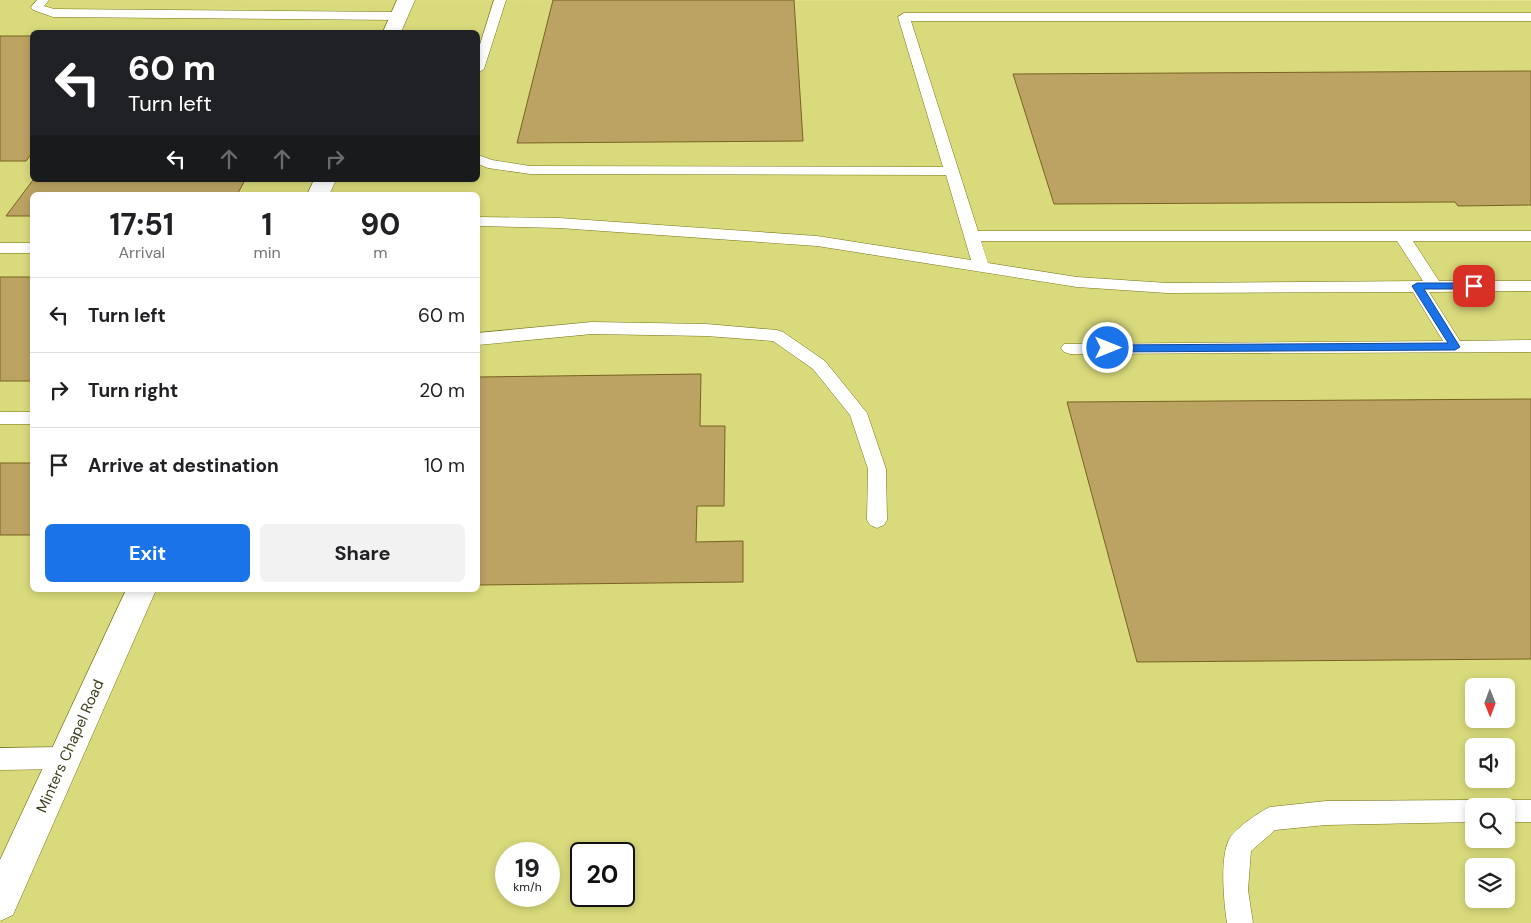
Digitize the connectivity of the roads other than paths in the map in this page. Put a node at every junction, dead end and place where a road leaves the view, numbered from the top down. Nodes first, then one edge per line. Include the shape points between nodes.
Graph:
1 (43, 0) edge
2 (500, 0) edge
3 (403, 8) edge
4 (1531, 17) edge
5 (393, 30) edge
6 (480, 63) edge
7 (480, 160) edge
8 (952, 171) junction
9 (480, 222) edge
10 (972, 236) junction
11 (1402, 236) junction
12 (1531, 236) edge
13 (0, 248) edge
14 (30, 248) edge
15 (981, 266) junction
16 (1417, 286) junction
17 (1435, 286) junction
18 (1531, 286) edge
19 (480, 339) edge
20 (1531, 346) edge
21 (1455, 347) junction
22 (1070, 348) dead end
23 (0, 418) edge
24 (30, 418) edge
25 (877, 520) dead end
26 (140, 592) edge
27 (65, 758) junction
28 (0, 759) edge
29 (1465, 811) edge
30 (1515, 811) edge
31 (1531, 811) edge
32 (0, 902) edge
33 (1240, 923) edge

1 - 3 lane via 37,7 53,13
2 - 6 lane
3 - 5 street
4 - 8 lane via 903,12
7 - 8 lane via 530,170
8 - 10 lane
9 - 15 lane via 817,241
10 - 11 lane
10 - 15 lane
11 - 12 lane
11 - 17 lane
13 - 14 lane
15 - 16 lane via 1077,282 1167,288
16 - 17 lane
16 - 21 lane
17 - 18 lane
19 - 25 lane via 592,328 706,330 777,336 819,365 858,414 877,469
20 - 21 lane
21 - 22 lane
23 - 24 lane
26 - 27 street, Minters Chapel Road
27 - 28 lane
27 - 32 street, Minters Chapel Road
29 - 33 lane via 1326,812 1270,819 1239,845 1235,890
30 - 31 lane

